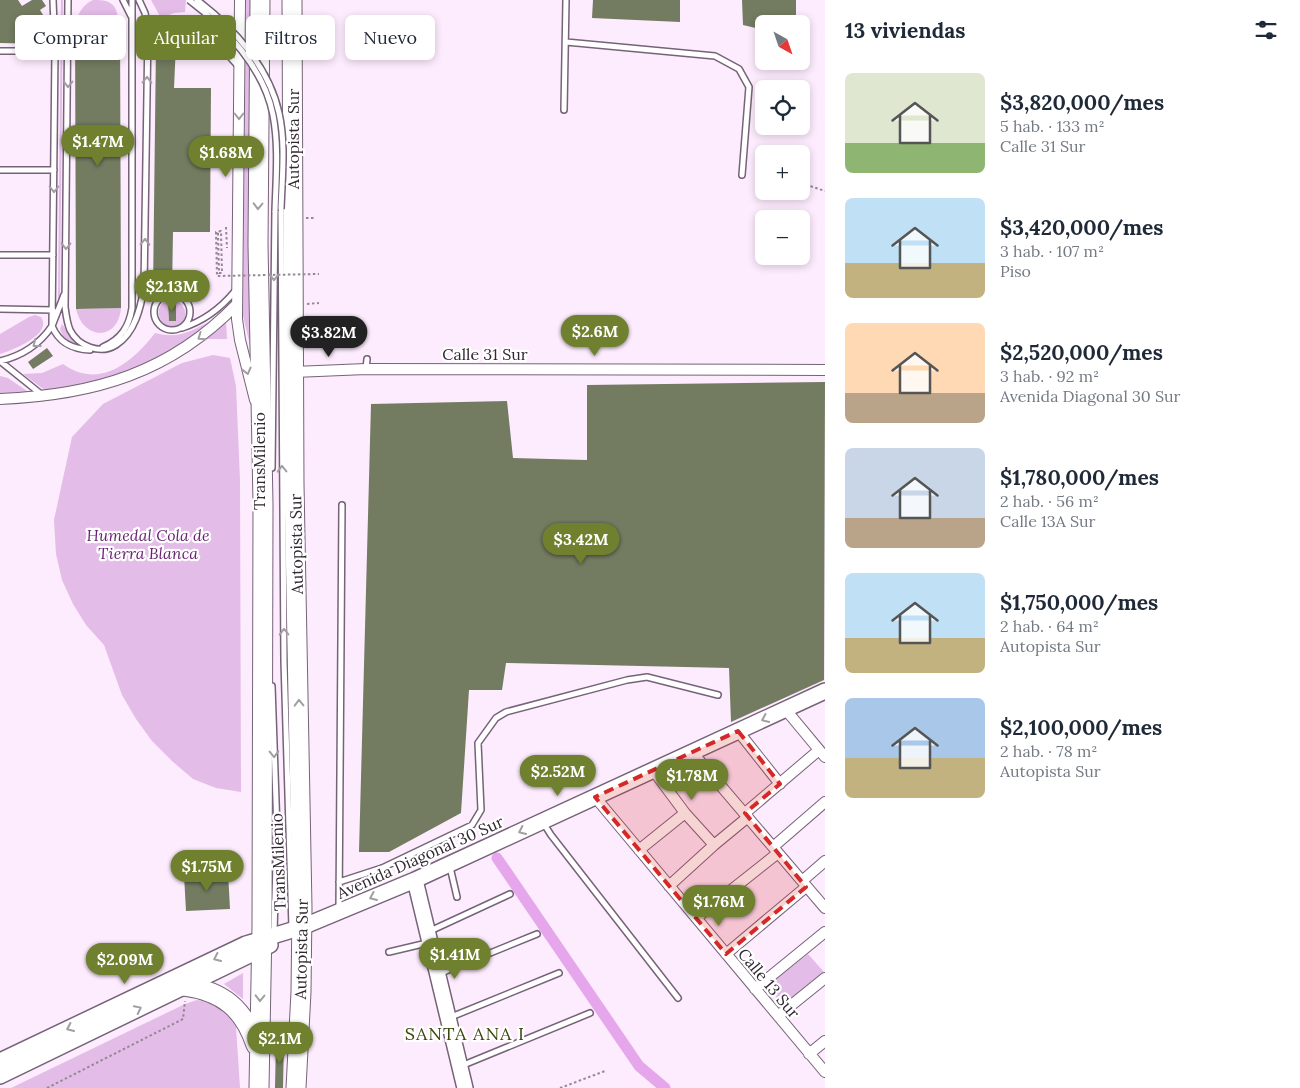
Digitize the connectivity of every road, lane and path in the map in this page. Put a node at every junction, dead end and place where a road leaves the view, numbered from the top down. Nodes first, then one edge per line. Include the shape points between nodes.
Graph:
1 (54, 0) edge
2 (123, 0) edge
3 (132, 0) edge
4 (139, 0) edge
5 (189, 0) edge
6 (197, 0) edge
7 (240, 0) edge
8 (260, 0) edge
9 (292, 0) edge
10 (566, 0) edge
11 (70, 2) edge
12 (54, 15) edge
13 (144, 15) edge
14 (132, 19) junction
15 (566, 42) junction
16 (0, 51) edge
17 (15, 51) edge
18 (55, 60) edge
19 (148, 60) edge
20 (231, 60) edge
21 (239, 68) junction
22 (564, 110) dead end
23 (210, 152) dead end
24 (230, 152) dead end
25 (0, 170) edge
26 (54, 170) junction
27 (742, 174) dead end
28 (810, 186) edge
29 (825, 191) edge
30 (305, 218) dead end
31 (316, 218) dead end
32 (214, 233) dead end
33 (0, 255) edge
34 (53, 255) junction
35 (319, 274) dead end
36 (237, 288) junction
37 (66, 292) junction
38 (237, 304) junction
39 (305, 304) dead end
40 (319, 304) dead end
41 (0, 309) edge
42 (53, 310) junction
43 (52, 326) junction
44 (178, 329) junction
45 (95, 350) junction
46 (0, 361) edge
47 (825, 370) edge
48 (294, 372) junction
49 (43, 396) junction
50 (0, 399) edge
51 (262, 428) junction
52 (272, 476) dead end
53 (342, 505) dead end
54 (272, 683) dead end
55 (825, 692) edge
56 (718, 694) dead end
57 (786, 710) junction
58 (738, 731) junction
59 (692, 752) junction
60 (822, 753) edge
61 (653, 770) junction
62 (780, 784) junction
63 (595, 797) junction
64 (825, 802) edge
65 (685, 813) junction
66 (747, 815) junction
67 (543, 821) junction
68 (714, 845) junction
69 (639, 850) junction
70 (775, 850) junction
71 (825, 862) edge
72 (450, 864) junction
73 (415, 880) junction
74 (339, 882) junction
75 (804, 884) junction
76 (669, 886) junction
77 (510, 894) dead end
78 (457, 897) dead end
79 (825, 908) edge
80 (339, 912) junction
81 (696, 918) junction
82 (295, 932) junction
83 (825, 932) edge
84 (537, 934) dead end
85 (429, 937) junction
86 (269, 944) junction
87 (389, 952) dead end
88 (726, 954) junction
89 (559, 973) dead end
90 (438, 975) junction
91 (825, 978) edge
92 (184, 986) junction
93 (755, 989) junction
94 (678, 998) dead end
95 (590, 1013) dead end
96 (778, 1016) junction
97 (448, 1018) junction
98 (825, 1041) edge
99 (259, 1053) junction
100 (809, 1054) junction
101 (0, 1061) edge
102 (460, 1067) junction
103 (605, 1071) dead end
104 (825, 1072) edge
105 (0, 1076) edge
106 (47, 1088) edge
107 (259, 1088) edge
108 (296, 1088) edge
109 (465, 1088) edge
110 (560, 1088) edge

1 - 12 lane
2 - 14 lane
3 - 14 lane
4 - 13 lane
5 -> 52 lane, TransMilenio, bridge via 236,44 250,62 267,94 273,114 276,144
82 -> 6 lane, TransMilenio, bridge via 284,661 282,136 273,94 256,61 243,43
7 - 21 street
8 -> 51 highway, Autopista Sur via 258,244
9 - 48 highway, Autopista Sur
10 - 15 lane
11 -> 37 lane
14 - 45 lane via 132,308 130,320 120,336
15 - 22 lane
15 - 27 lane via 715,56 739,69 749,87
16 - 17 lane
18 - 26 lane
45 -> 19 lane via 117,345 134,324 142,303
20 - 21 lane
21 -> 36 street
23 - 24 path
25 - 26 lane
26 -> 34 lane
28 - 29 path
30 - 31 path
32 - 35 path, bridge via 218,234 219,273 222,273 222,231 216,232 217,276
33 - 34 lane
34 - 42 lane
36 - 38 street
36 - 44 lane via 221,307
37 - 43 lane
37 - 45 lane via 70,330 77,340
38 -> 49 street via 202,335 140,372 97,387
38 -> 51 street via 240,340
39 - 40 path
41 - 42 lane
42 - 43 lane
43 - 45 lane via 58,337 69,346
43 -> 46 lane via 36,345 13,358
44 - 44 lane via 162,327 155,318 154,308 164,295 182,296 190,306 187,322
46 - 49 lane
47 - 48 street, Calle 31 Sur via 366,364
82 -> 48 highway, Autopista Sur
49 - 50 street
51 - 86 highway, Autopista Sur
53 - 74 lane
54 -> 86 lane, TransMilenio via 277,830
55 - 57 street, Avenida Diagonal 30 Sur
56 - 74 lane via 647,677 506,712 496,718 478,743 481,810 472,825 382,868
57 -> 58 street, Avenida Diagonal 30 Sur
57 - 60 street
58 - 59 street, Avenida Diagonal 30 Sur
58 - 62 street
59 - 61 street, Avenida Diagonal 30 Sur
59 - 66 street
60 - 62 street
61 - 63 street, Avenida Diagonal 30 Sur
61 - 65 street
62 - 66 street
63 - 67 street, Avenida Diagonal 30 Sur
63 - 69 street, Calle 13 Sur
64 - 70 street
65 - 68 street
65 - 69 street
66 - 68 street
66 - 70 street
67 -> 72 street, Avenida Diagonal 30 Sur
67 - 94 lane
68 - 76 street
69 - 76 street, Calle 13 Sur
70 - 75 street
70 - 81 street
71 - 75 street
72 - 73 street, Avenida Diagonal 30 Sur
72 - 78 lane
73 -> 80 street, Avenida Diagonal 30 Sur
73 - 85 street
74 - 80 lane
75 - 79 street
75 - 88 street
76 - 81 street, Calle 13 Sur
77 - 85 lane
80 - 82 street, Avenida Diagonal 30 Sur
81 - 88 street, Calle 13 Sur
82 - 86 street, Avenida Diagonal 30 Sur
82 - 108 highway, Autopista Sur via 301,992
83 - 93 street
84 - 90 lane
85 - 87 lane
85 - 90 street
86 - 92 street, Avenida Diagonal 30 Sur
86 -> 99 highway, Autopista Sur
86 -> 101 street, Avenida Diagonal 30 Sur via 230,952
88 - 93 street, Calle 13 Sur
89 - 97 lane
90 - 97 street
91 - 96 street
92 - 99 highway via 211,992 234,1007 251,1029
105 -> 92 street, Avenida Diagonal 30 Sur
92 - 106 path via 183,1019
93 - 96 street, Calle 13 Sur
95 - 102 lane
96 - 100 street, Calle 13 Sur
97 - 102 street
98 - 100 street
99 - 107 highway, Autopista Sur
100 - 104 street, Calle 13 Sur
102 - 109 street
103 - 110 path

